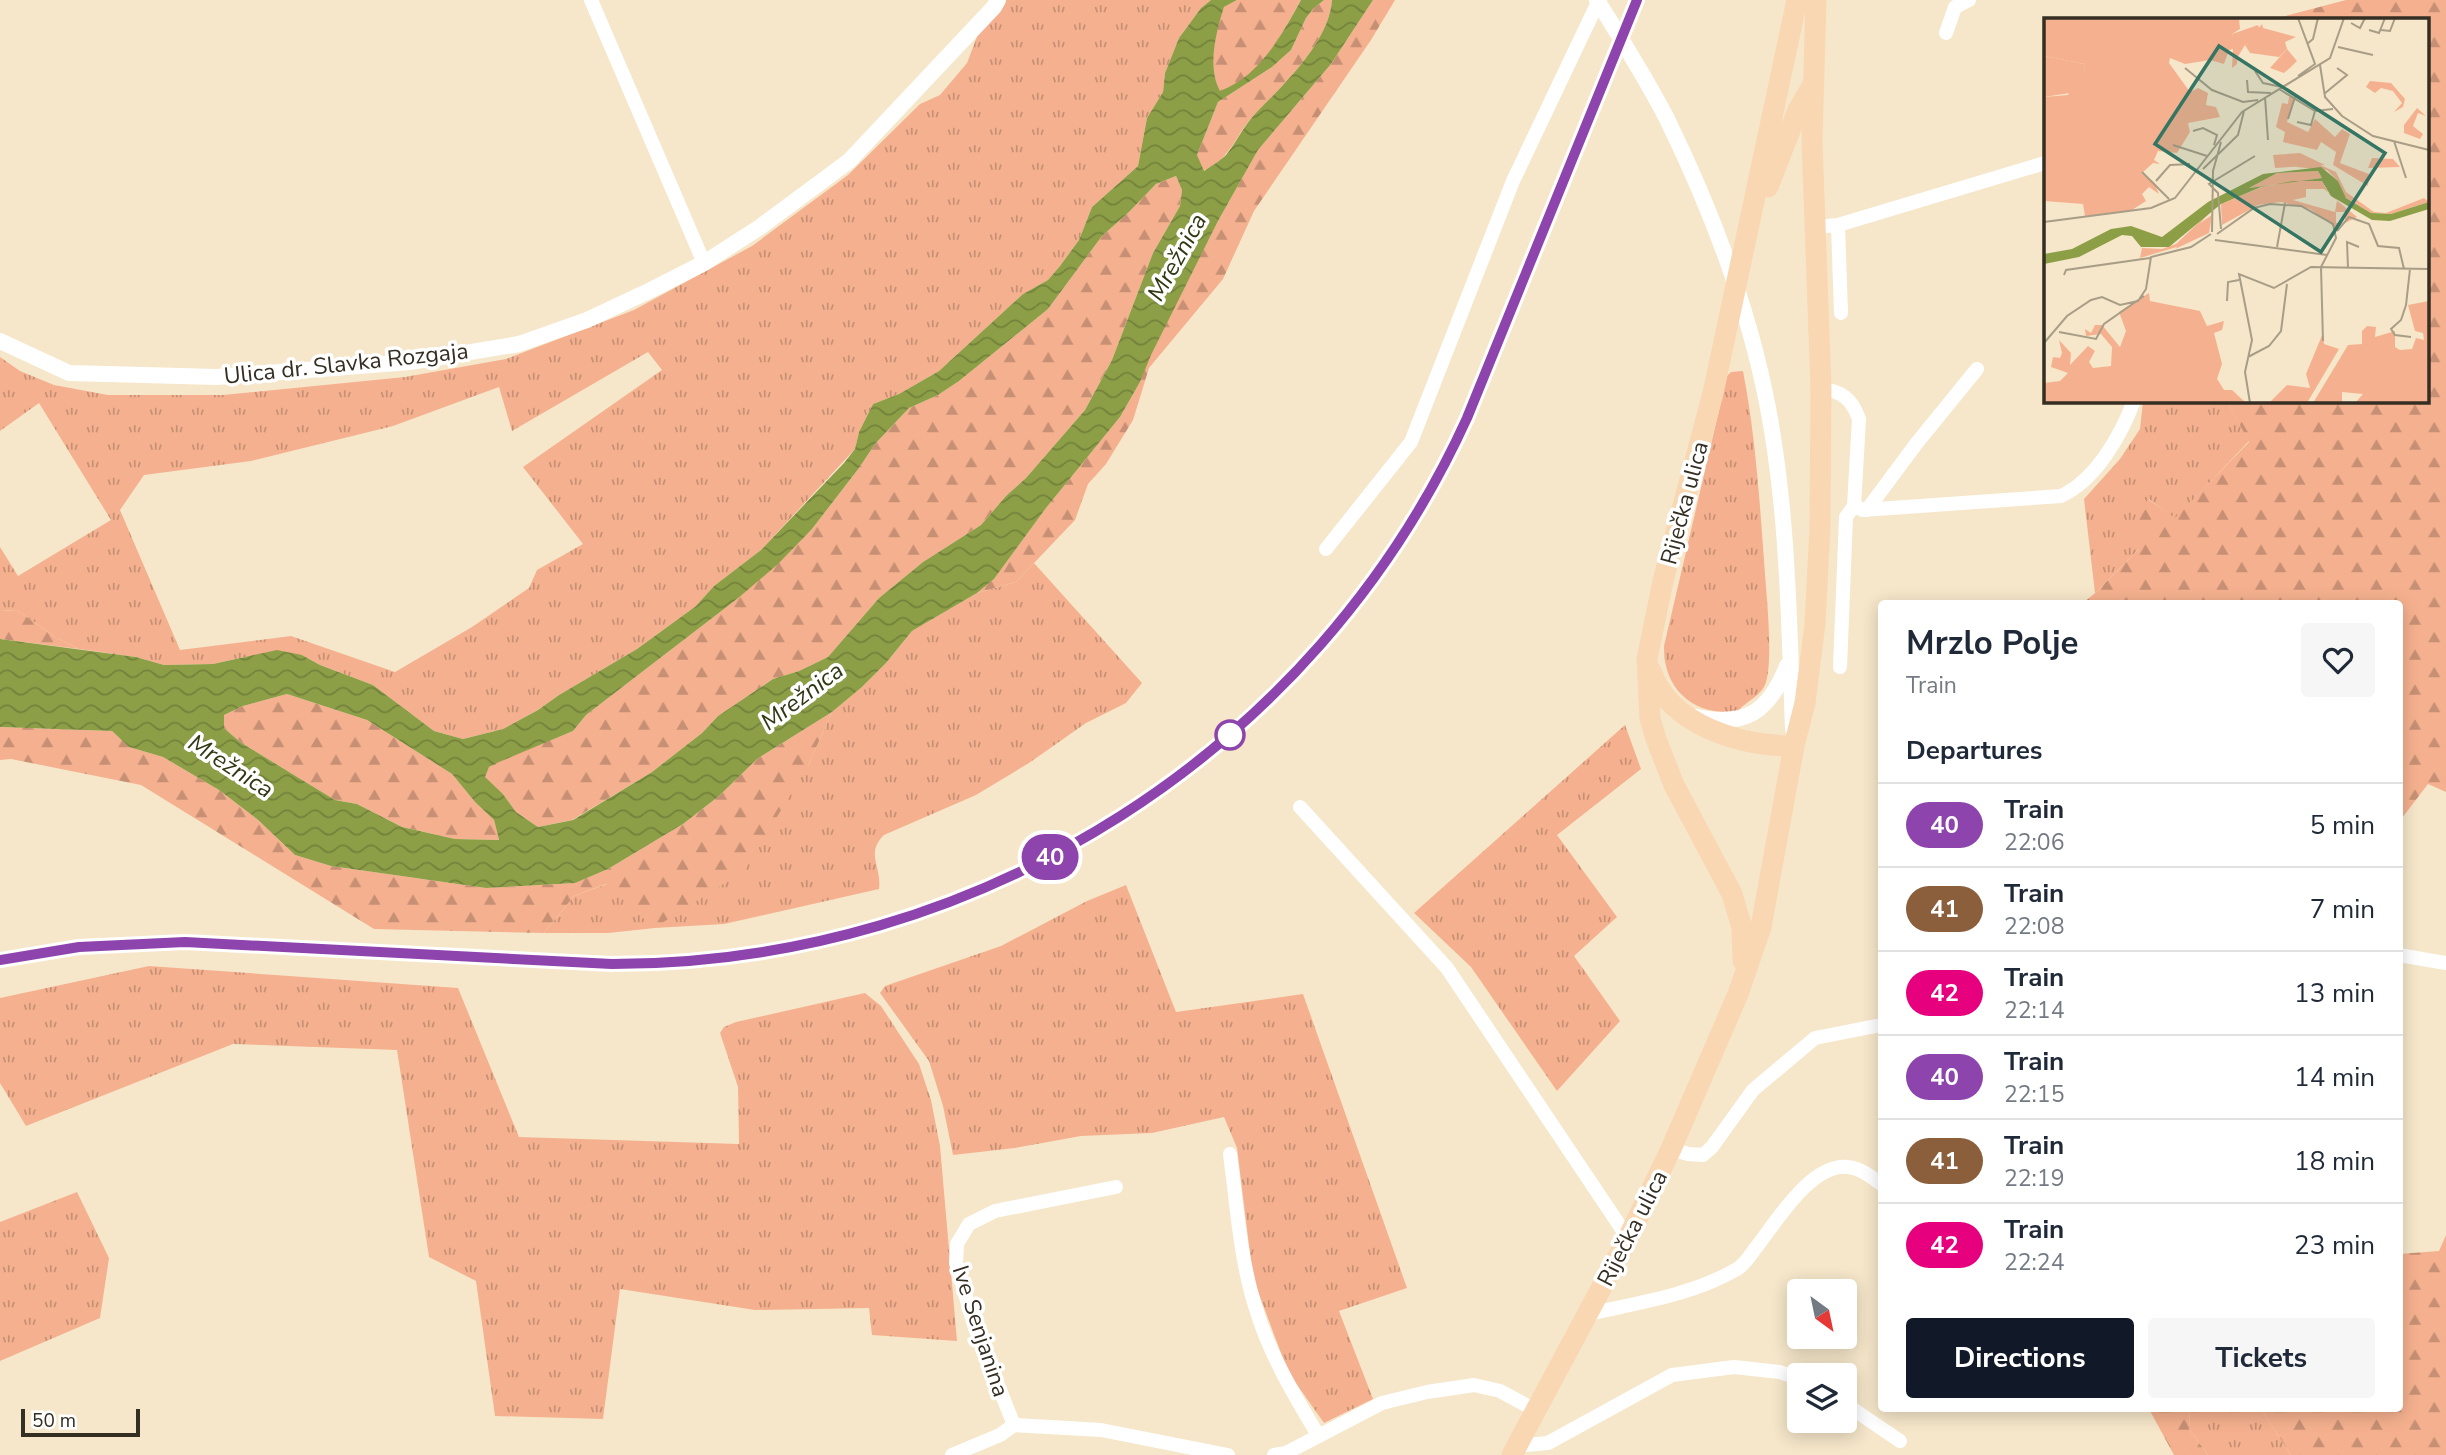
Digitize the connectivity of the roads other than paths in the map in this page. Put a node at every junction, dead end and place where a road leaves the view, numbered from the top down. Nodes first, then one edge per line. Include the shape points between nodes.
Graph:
1 (591, 0) edge
2 (998, 0) edge
3 (1598, 0) edge
4 (1797, 0) edge
5 (1819, 0) edge
6 (1969, 0) edge
7 (1946, 33) dead end
8 (1813, 85) junction
9 (2044, 163) edge
10 (1838, 225) junction
11 (1816, 227) junction
12 (1745, 248) junction
13 (704, 263) junction
14 (1841, 313) dead end
15 (0, 341) edge
16 (1977, 369) dead end
17 (1821, 389) junction
18 (2134, 402) edge
19 (1861, 508) junction
20 (1326, 550) dead end
21 (1790, 657) junction
22 (1647, 659) junction
23 (1839, 667) dead end
24 (1689, 716) junction
25 (1794, 746) junction
26 (1300, 807) dead end
27 (2403, 956) edge
28 (2446, 963) edge
29 (1738, 994) junction
30 (1878, 1026) edge
31 (1671, 1149) junction
32 (1230, 1154) dead end
33 (1878, 1182) edge
34 (1116, 1188) dead end
35 (1628, 1238) junction
36 (1588, 1314) junction
37 (1787, 1374) edge
38 (1537, 1411) junction
39 (1857, 1412) edge
40 (1014, 1425) junction
41 (1318, 1435) junction
42 (1900, 1441) dead end
43 (1515, 1450) edge
44 (952, 1455) edge
45 (1228, 1455) edge
46 (1274, 1455) edge

1 - 13 street
2 - 13 street, Ulica dr. Slavka Rozgaja via 849,161
3 - 20 street via 1513,181 1411,442
3 - 21 street via 1666,117 1729,267 1768,406 1778,476
4 - 12 main road, Riječka ulica
5 - 8 main road, Riječka ulica
6 - 7 street via 1955,7
8 - 11 main road, Riječka ulica
8 - 12 main road via 1798,110
9 - 10 street
10 - 11 street
10 - 14 street
11 - 17 main road, Riječka ulica
12 - 22 main road, Riječka ulica
13 - 15 street, Ulica dr. Slavka Rozgaja via 587,320 519,344 410,362 217,377 69,373
16 - 19 street
17 - 19 street via 1844,395 1859,419
17 - 25 main road, Riječka ulica via 1815,624 1805,703
18 - 19 street via 2123,429 2096,467 2061,496
19 - 23 street via 1846,517
21 - 24 street via 1772,698 1751,715 1722,721
21 - 25 street
22 - 24 main road via 1660,690
22 - 29 main road, Riječka ulica via 1650,719 1656,739 1674,785 1732,894 1742,928 1744,958
24 - 25 main road via 1727,737
25 - 29 main road, Riječka ulica via 1761,927
26 - 35 street via 1447,968
27 - 28 street
29 - 31 main road, Riječka ulica
30 - 31 street via 1815,1038 1753,1090 1703,1155
31 - 35 main road, Riječka ulica
32 - 41 street via 1256,1309 1283,1378
33 - 36 street via 1851,1167 1835,1167 1814,1178 1740,1268 1705,1284
34 - 40 street, Ive Senjanina via 995,1211 969,1224 957,1244 956,1263 975,1328
35 - 36 main road, Riječka ulica
36 - 38 main road, Riječka ulica
37 - 43 street via 1734,1367 1672,1375 1548,1443
38 - 41 street via 1500,1391 1474,1385 1382,1403
38 - 43 main road, Riječka ulica
39 - 42 street
40 - 44 street, Ive Senjanina
40 - 45 street, Ive Senjanina via 1101,1430
41 - 46 street

